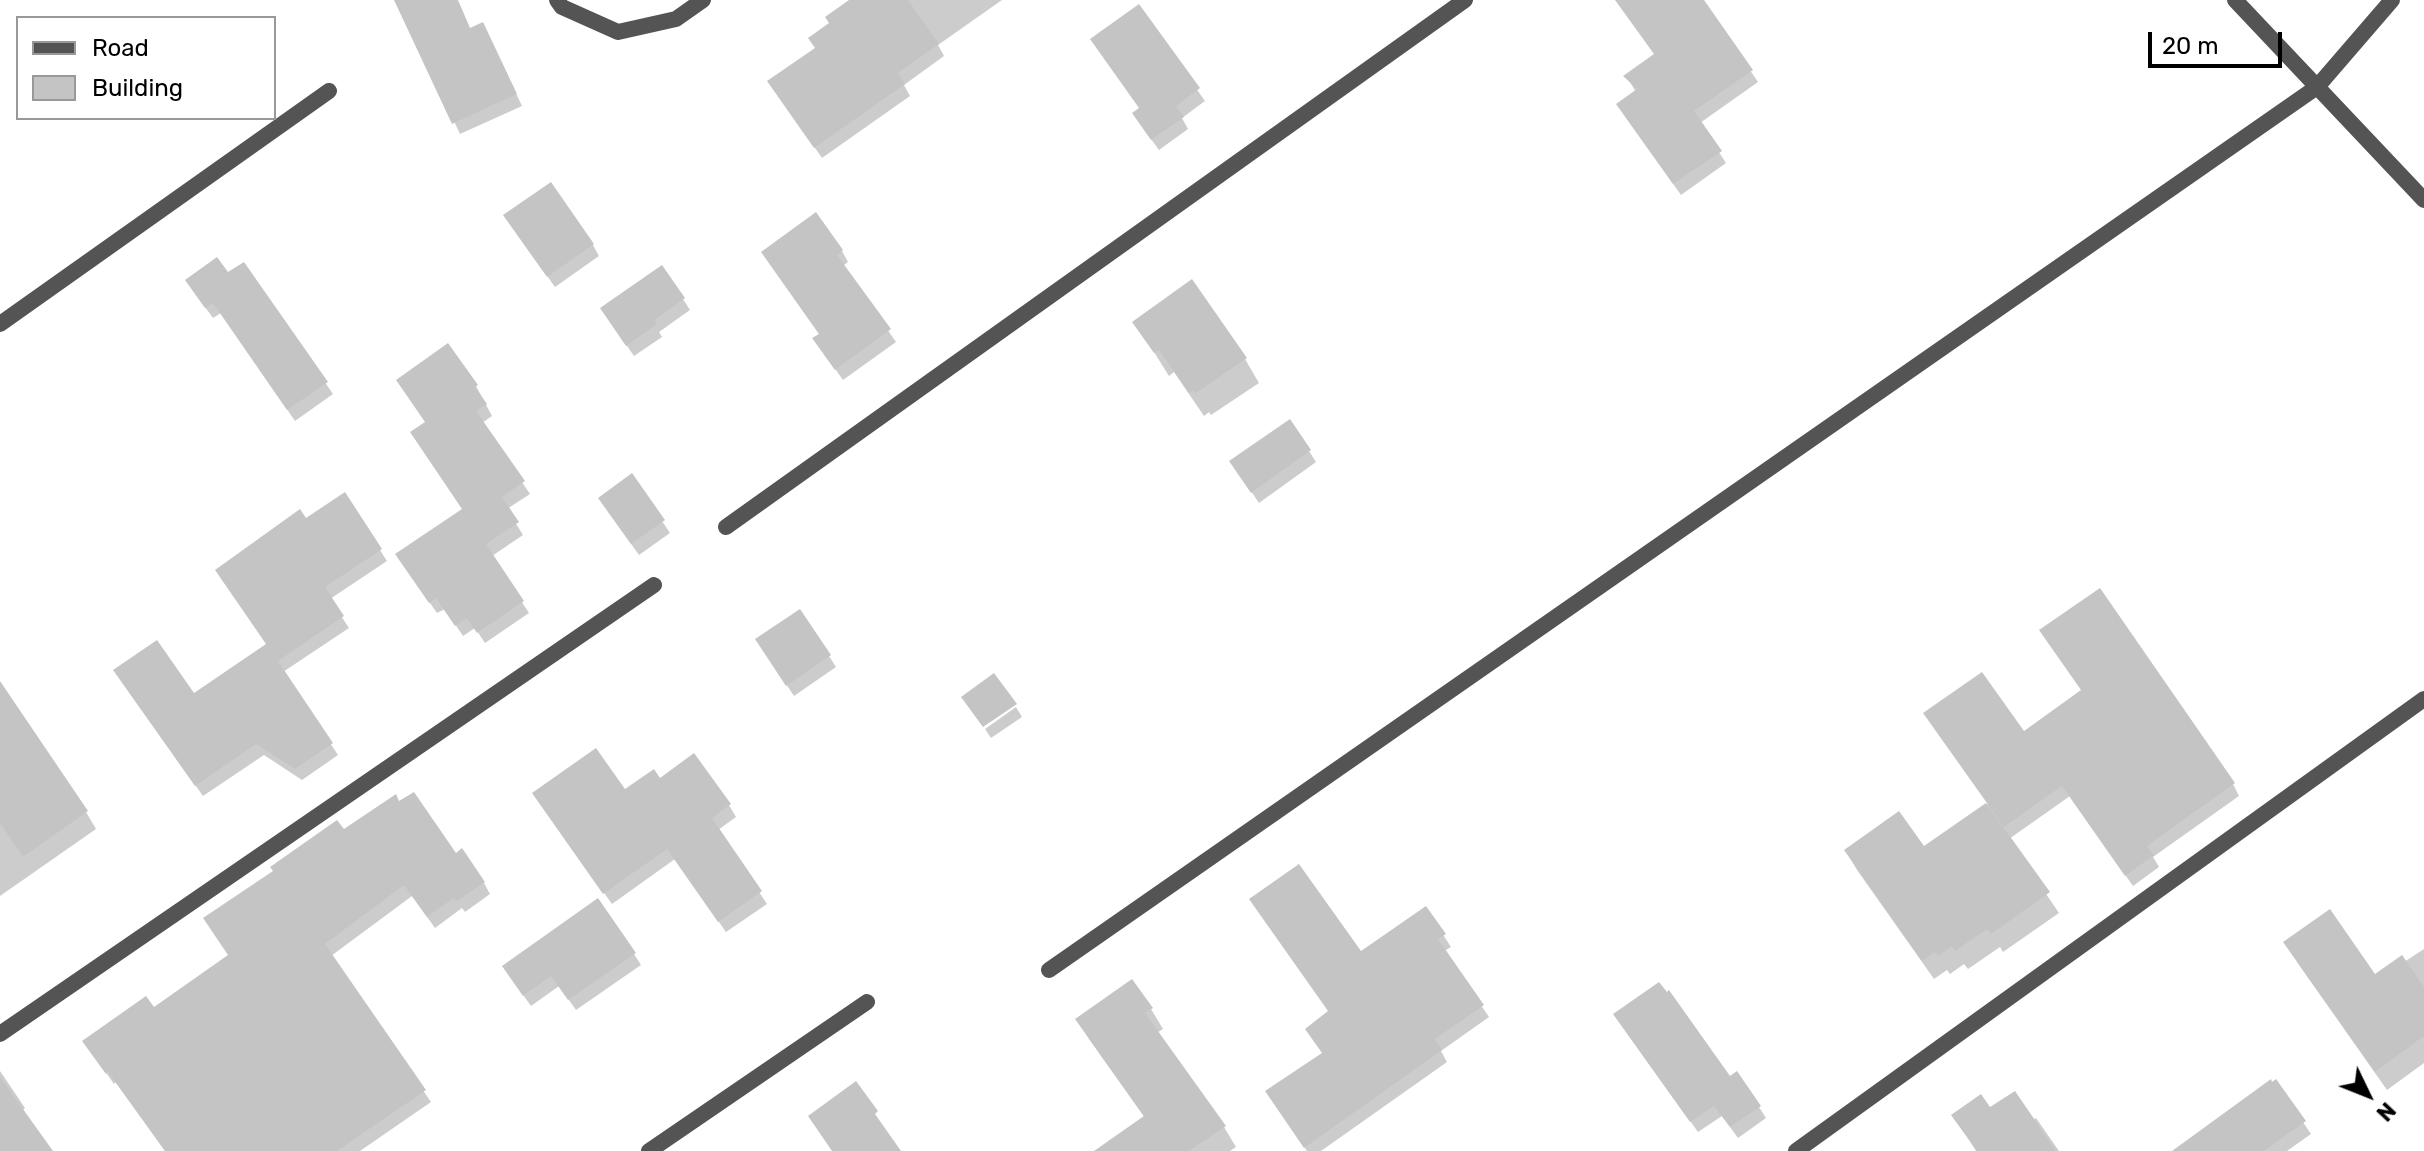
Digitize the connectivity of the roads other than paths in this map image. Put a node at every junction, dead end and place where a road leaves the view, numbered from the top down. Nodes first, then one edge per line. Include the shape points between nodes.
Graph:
1 (557, 0) edge
2 (703, 0) edge
3 (1465, 0) edge
4 (2235, 0) edge
5 (2392, 0) edge
6 (2317, 87) junction
7 (329, 91) dead end
8 (2424, 200) edge
9 (0, 324) edge
10 (726, 527) dead end
11 (654, 585) dead end
12 (2424, 699) edge
13 (1049, 970) dead end
14 (867, 1002) dead end
15 (0, 1034) edge
16 (649, 1151) edge
17 (1796, 1151) edge

1 - 2 street via 618,32 676,19
3 - 10 street
4 - 6 street
5 - 6 street
6 - 8 street
6 - 13 street
7 - 9 street
11 - 15 street
12 - 17 street
14 - 16 street

